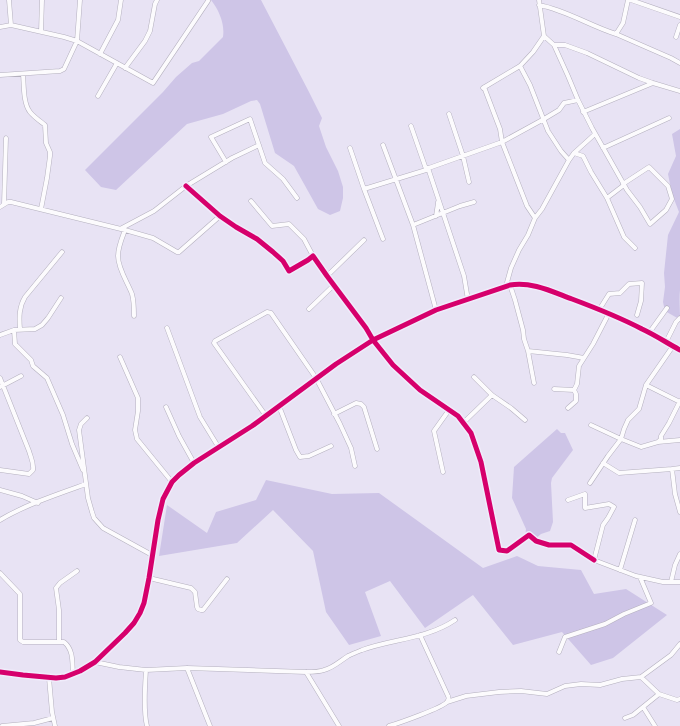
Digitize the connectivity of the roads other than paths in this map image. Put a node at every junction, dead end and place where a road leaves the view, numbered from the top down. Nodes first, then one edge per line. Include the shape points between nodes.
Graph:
1 (9, 0) edge
2 (42, 0) edge
3 (80, 0) edge
4 (121, 0) edge
5 (157, 0) edge
6 (629, 0) edge
7 (208, 1) edge
8 (539, 2) edge
9 (680, 17) edge
10 (11, 25) junction
11 (680, 25) edge
12 (0, 26) edge
13 (41, 32) junction
14 (616, 34) junction
15 (544, 36) junction
16 (676, 37) dead end
17 (77, 41) junction
18 (554, 44) junction
19 (100, 54) junction
20 (117, 63) junction
21 (680, 63) edge
22 (520, 66) junction
23 (125, 68) junction
24 (23, 74) junction
25 (0, 76) edge
26 (653, 83) junction
27 (680, 91) edge
28 (98, 96) dead end
29 (578, 100) junction
30 (583, 112) junction
31 (449, 114) dead end
32 (669, 118) dead end
33 (544, 119) junction
34 (410, 126) dead end
35 (595, 134) junction
36 (6, 138) dead end
37 (502, 142) junction
38 (259, 145) junction
39 (383, 145) dead end
40 (350, 148) dead end
41 (603, 148) junction
42 (574, 153) junction
43 (463, 156) junction
44 (569, 160) junction
45 (226, 162) junction
46 (426, 169) junction
47 (395, 179) junction
48 (469, 182) dead end
49 (624, 184) junction
50 (186, 186) junction
51 (364, 189) junction
52 (297, 198) dead end
53 (607, 198) junction
54 (251, 201) dead end
55 (474, 202) dead end
56 (2, 205) edge
57 (41, 209) junction
58 (443, 213) junction
59 (220, 216) junction
60 (436, 216) junction
61 (535, 218) junction
62 (413, 225) junction
63 (123, 229) junction
64 (383, 239) dead end
65 (364, 240) dead end
66 (635, 248) dead end
67 (62, 252) dead end
68 (313, 256) junction
69 (327, 276) junction
70 (334, 285) junction
71 (508, 286) junction
72 (61, 298) dead end
73 (468, 300) junction
74 (667, 308) dead end
75 (309, 309) dead end
76 (436, 310) junction
77 (600, 310) junction
78 (609, 313) junction
79 (636, 315) dead end
80 (134, 316) dead end
81 (680, 318) edge
82 (167, 328) dead end
83 (20, 329) junction
84 (14, 330) junction
85 (649, 333) junction
86 (0, 336) edge
87 (373, 340) junction
88 (666, 342) junction
89 (673, 346) junction
90 (680, 350) edge
91 (528, 351) junction
92 (120, 357) dead end
93 (584, 358) junction
94 (21, 376) dead end
95 (474, 377) dead end
96 (0, 378) edge
97 (316, 378) junction
98 (534, 384) dead end
99 (646, 385) junction
100 (1, 386) edge
101 (554, 389) dead end
102 (574, 390) junction
103 (492, 395) junction
104 (680, 402) edge
105 (278, 406) junction
106 (166, 407) dead end
107 (568, 408) dead end
108 (449, 410) junction
109 (334, 414) junction
110 (266, 416) junction
111 (87, 418) dead end
112 (525, 420) dead end
113 (463, 423) junction
114 (591, 425) dead end
115 (621, 439) junction
116 (680, 440) edge
117 (658, 442) junction
118 (331, 446) dead end
119 (219, 448) junction
120 (377, 449) dead end
121 (603, 463) junction
122 (194, 464) junction
123 (354, 466) dead end
124 (680, 468) edge
125 (0, 470) edge
126 (672, 470) junction
127 (443, 472) dead end
128 (85, 474) junction
129 (172, 482) junction
130 (590, 483) dead end
131 (86, 484) junction
132 (0, 490) edge
133 (568, 500) dead end
134 (38, 502) junction
135 (680, 512) edge
136 (0, 520) edge
137 (635, 520) dead end
138 (680, 554) edge
139 (152, 555) junction
140 (594, 560) junction
141 (620, 570) junction
142 (77, 571) dead end
143 (0, 573) edge
144 (640, 577) junction
145 (149, 578) junction
146 (227, 579) dead end
147 (671, 582) junction
148 (680, 582) edge
149 (455, 620) dead end
150 (420, 635) junction
151 (59, 642) junction
152 (680, 644) edge
153 (559, 652) dead end
154 (95, 662) junction
155 (187, 668) junction
156 (146, 670) junction
157 (0, 672) edge
158 (306, 672) junction
159 (73, 674) junction
160 (641, 677) junction
161 (49, 678) junction
162 (659, 694) junction
163 (680, 699) edge
164 (447, 702) junction
165 (643, 707) junction
166 (53, 718) junction
167 (625, 718) dead end
168 (2, 726) edge
169 (55, 726) edge
170 (147, 726) edge
171 (210, 726) edge
172 (338, 726) edge
173 (390, 726) edge
174 (655, 726) edge

1 - 10 street
2 - 13 street
3 - 17 street
4 - 19 street via 118,20
5 - 23 street via 150,31
6 - 9 street
6 - 14 street via 623,23
7 - 23 street via 154,82
8 - 14 street
8 - 15 street
10 - 12 street
10 - 13 street
11 - 16 street
13 - 17 street
14 - 21 street
15 - 18 street
15 - 22 street
17 - 19 street
17 - 24 street via 62,70
18 - 26 street via 587,53
18 - 29 street
19 - 20 street
20 - 23 street
20 - 28 street
22 - 33 street
22 - 37 street via 483,88 500,129
24 - 25 street
24 - 57 street via 28,109 45,125 46,143 50,152
26 - 27 street
26 - 30 street
29 - 30 street
29 - 33 street via 564,103 559,110
30 - 35 street
31 - 43 street
32 - 41 street
33 - 37 street
33 - 44 street via 548,131
34 - 46 street
35 - 41 street
35 - 42 street
36 - 56 street
37 - 43 street
37 - 61 street via 527,206
38 - 45 street
38 - 45 street via 250,119 212,137
38 - 52 street via 265,163 283,179
39 - 47 street
40 - 51 street
41 - 49 street
42 - 44 street
42 - 53 street via 583,156
43 - 46 street
43 - 48 street
44 - 61 street
45 - 50 street
46 - 47 street
46 - 58 street
46 - 60 street via 438,203
47 - 51 street
47 - 62 street
49 - 49 street via 650,224 666,210 672,199 668,186 649,167
49 - 53 street
50 - 59 street
50 - 63 street via 154,211
51 - 64 street
53 - 66 street via 624,237
54 - 68 street via 272,226 289,224 304,239
55 - 58 street
56 - 57 street via 11,202
57 - 63 street
58 - 60 street
58 - 73 street via 464,276
59 - 63 street via 179,252 153,238
59 - 68 street via 257,239 283,261 289,271
60 - 62 street
61 - 71 street via 510,268
62 - 76 street
63 - 80 street via 118,256 132,295
65 - 69 street
67 - 83 street via 24,297 20,310
68 - 69 street
69 - 70 street
70 - 75 street
70 - 87 street
71 - 73 street
71 - 77 street via 536,286
71 - 91 street via 515,300
72 - 83 street via 42,324 35,329
73 - 76 street
74 - 85 street
76 - 87 street
77 - 78 street
77 - 79 street via 609,294 620,293 629,284 642,283 641,301
78 - 85 street
78 - 93 street
81 - 88 street
82 - 119 street via 200,417
83 - 84 street
84 - 86 street
84 - 128 street via 16,344 31,360 33,366 47,378
85 - 88 street
87 - 97 street
87 - 108 street via 393,365 420,390
88 - 89 street
89 - 90 street
89 - 99 street
91 - 93 street
91 - 98 street
92 - 129 street via 138,398 135,430 137,439
93 - 102 street via 579,366
94 - 100 street
95 - 103 street
96 - 100 street
97 - 105 street
97 - 109 street
97 - 110 street via 269,312 215,341 214,344
99 - 104 street
99 - 115 street via 638,409 628,420
100 - 125 street via 29,451 33,470 29,474
101 - 102 street
102 - 107 street via 576,402
103 - 112 street
103 - 113 street
104 - 117 street
105 - 110 street
105 - 118 street via 300,457 309,456
106 - 122 street
108 - 113 street
108 - 127 street via 434,431
109 - 120 street via 356,403 361,404
109 - 123 street via 351,448
110 - 119 street
111 - 128 street via 79,430
113 - 140 street via 471,433 481,462 499,550 507,551 529,535 536,541 549,545 571,545
114 - 115 street
115 - 117 street via 641,447
115 - 121 street
116 - 117 street
119 - 122 street
121 - 126 street via 619,473
121 - 130 street
122 - 129 street
124 - 126 street
126 - 135 street
128 - 131 street
129 - 139 street via 163,499
131 - 134 street
131 - 139 street via 92,512 98,523
132 - 134 street
133 - 140 street via 585,494 584,508 609,504 614,508 603,525
134 - 136 street
137 - 141 street
138 - 147 street
139 - 145 street
140 - 141 street
141 - 144 street
142 - 151 street via 56,588
143 - 151 street via 20,594 20,640
144 - 147 street
144 - 153 street via 651,603 605,624 566,636
145 - 146 street via 191,588 195,592 197,607 201,610
145 - 154 street via 144,603 134,623
147 - 148 street
149 - 150 street
150 - 158 street via 363,650 324,671
150 - 164 street via 448,696
151 - 159 street via 64,642 72,652
152 - 160 street via 671,655
154 - 156 street
154 - 159 street
155 - 156 street
155 - 158 street
155 - 171 street
156 - 170 street
157 - 161 street
158 - 172 street
159 - 161 street
160 - 162 street
160 - 164 street via 600,685 565,686 547,694 499,692 466,696
161 - 166 street
162 - 163 street
162 - 165 street
164 - 173 street
165 - 167 street
165 - 174 street
166 - 168 street
166 - 169 street

